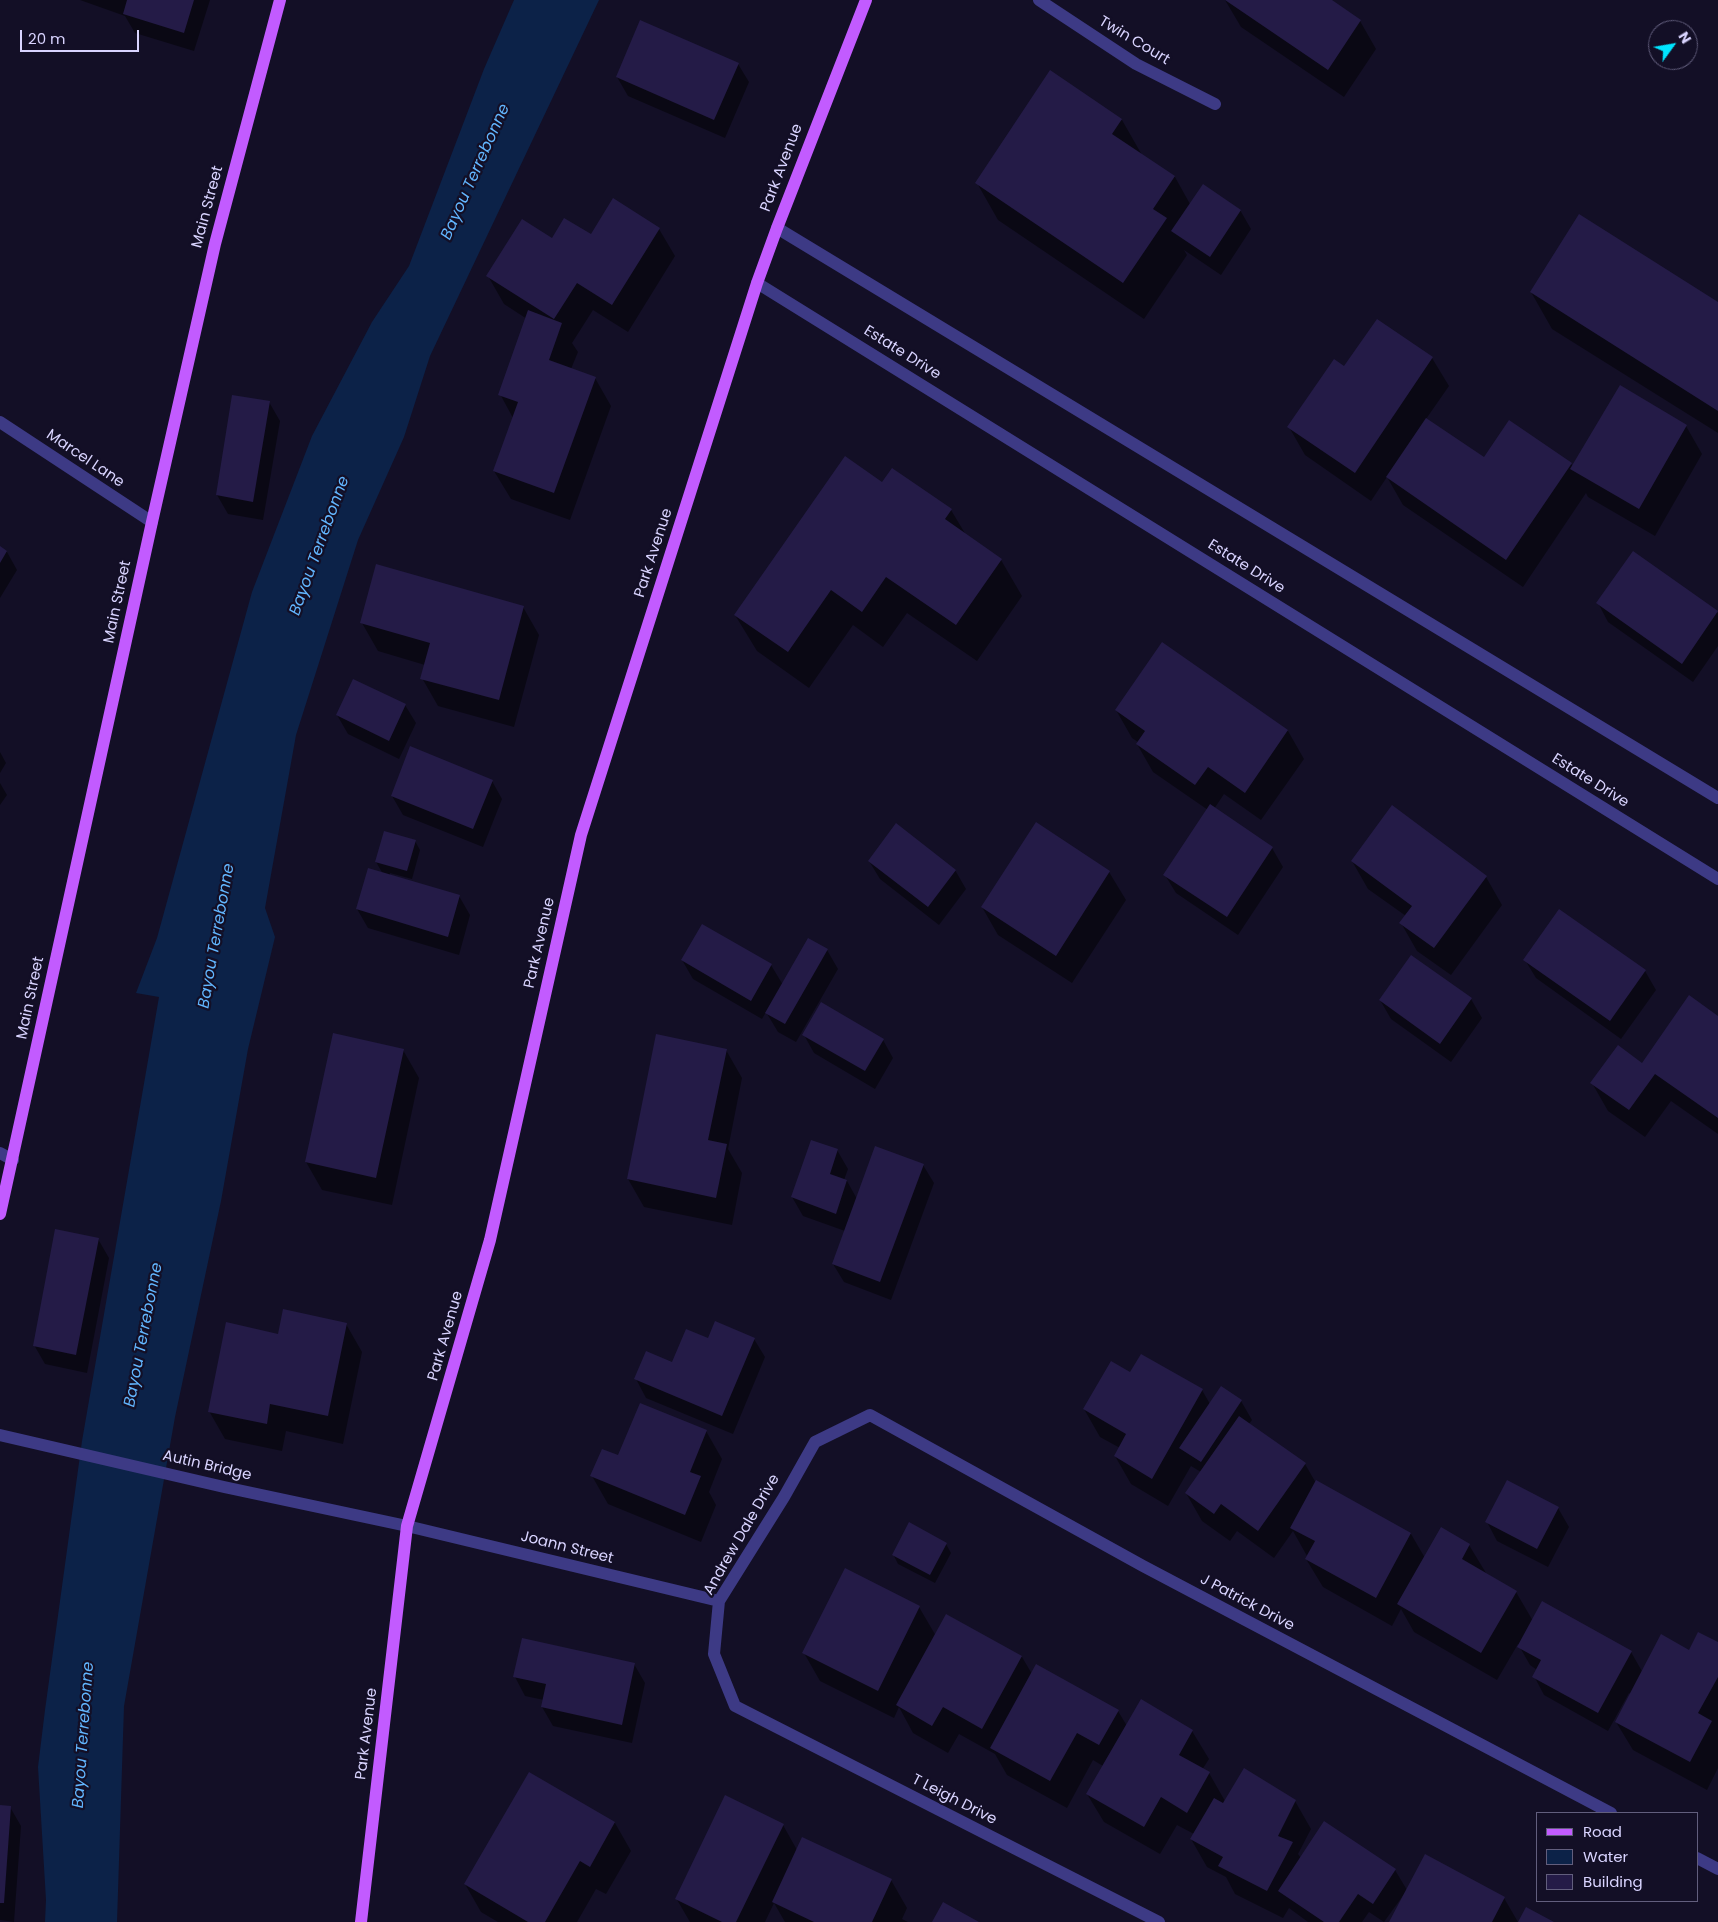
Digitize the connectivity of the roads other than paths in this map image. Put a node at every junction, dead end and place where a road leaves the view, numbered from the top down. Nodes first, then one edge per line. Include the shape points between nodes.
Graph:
1 (280, 0) edge
2 (866, 0) edge
3 (1039, 0) edge
4 (1215, 104) dead end
5 (776, 228) junction
6 (757, 283) junction
7 (0, 422) edge
8 (152, 522) junction
9 (1718, 798) edge
10 (1718, 879) edge
11 (0, 1152) edge
12 (13, 1160) junction
13 (0, 1214) edge
14 (870, 1415) joint
15 (0, 1435) edge
16 (408, 1526) junction
17 (719, 1601) junction
18 (735, 1706) joint
19 (1610, 1812) edge
20 (1698, 1859) edge
21 (1718, 1869) edge
22 (361, 1922) edge
23 (1159, 1922) edge

1 - 8 main road, Main Street via 215,244
2 - 5 main road, Park Avenue
3 - 4 street, Twin Court via 1136,64
5 - 6 main road, Park Avenue
5 - 9 street
6 - 10 street, Estate Drive
6 - 16 main road, Park Avenue via 581,835 490,1240
7 - 8 street, Marcel Lane
8 - 12 main road, Main Street
11 - 12 street
12 - 13 main road, Main Street
14 - 17 street, Andrew Dale Drive via 815,1442
14 - 19 street, J Patrick Drive via 1143,1566
15 - 16 street, Autin Bridge
16 - 17 street, Joann Street
16 - 22 main road, Park Avenue
17 - 18 street, Andrew Dale Drive via 714,1654
18 - 23 street, T Leigh Drive
20 - 21 street

